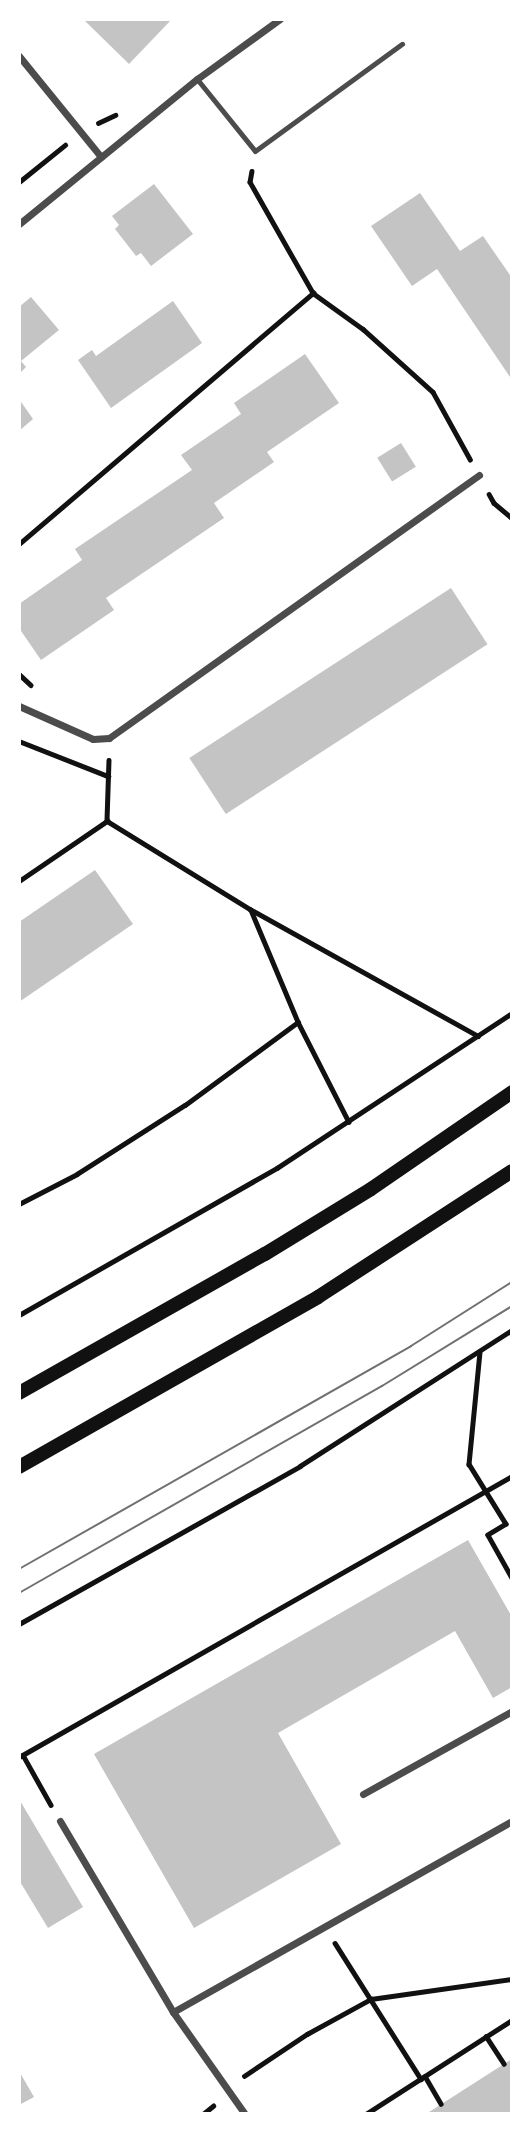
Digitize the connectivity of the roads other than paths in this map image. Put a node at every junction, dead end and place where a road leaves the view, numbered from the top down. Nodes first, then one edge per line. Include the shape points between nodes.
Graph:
1 (280, 19) edge
2 (402, 44) dead end
3 (19, 56) edge
4 (197, 79) junction
5 (101, 157) junction
6 (19, 224) edge
7 (479, 475) road end
8 (19, 706) edge
9 (512, 1092) edge
10 (512, 1171) edge
11 (19, 1393) edge
12 (19, 1467) edge
13 (512, 1711) edge
14 (363, 1794) dead end
15 (60, 1821) road end
16 (512, 1821) edge
17 (173, 2012) junction
18 (245, 2114) edge

1 - 4 street
2 - 4 lane via 255,152
3 - 5 street
4 - 5 street
5 - 6 street
7 - 8 street via 110,738 93,739
9 - 11 main road via 371,1189 265,1254
10 - 12 main road via 318,1297
13 - 14 street
15 - 17 street
16 - 17 street
17 - 18 street

